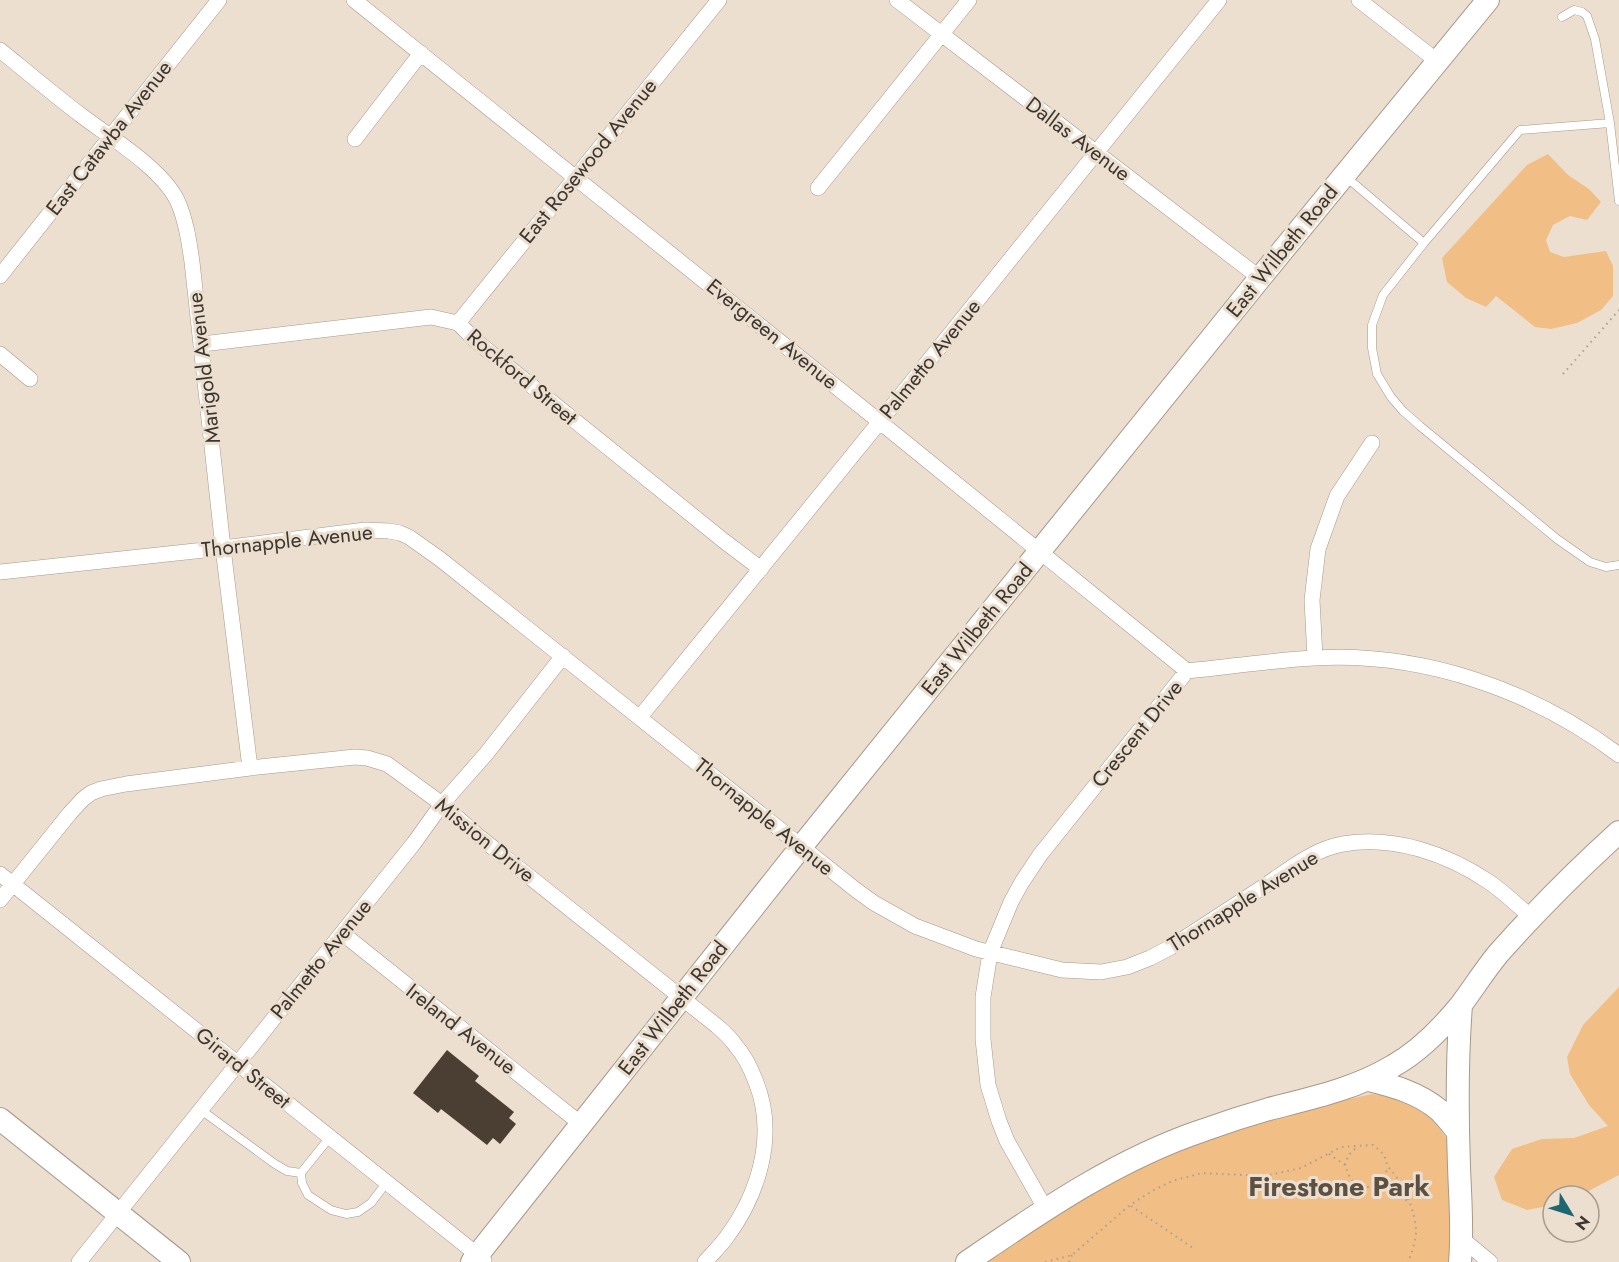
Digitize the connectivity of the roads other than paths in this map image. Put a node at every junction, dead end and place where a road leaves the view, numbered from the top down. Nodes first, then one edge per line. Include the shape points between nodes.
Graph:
1 (219, 0) edge
2 (354, 0) edge
3 (719, 0) edge
4 (897, 0) edge
5 (969, 0) edge
6 (1220, 0) edge
7 (1359, 0) edge
8 (1488, 0) edge
9 (1562, 17) dead end
10 (941, 34) junction
11 (0, 50) edge
12 (421, 53) junction
13 (1437, 61) junction
14 (1610, 123) junction
15 (110, 137) junction
16 (355, 139) dead end
17 (1097, 153) junction
18 (1343, 176) junction
19 (575, 177) junction
20 (818, 188) dead end
21 (1619, 201) edge
22 (1424, 243) junction
23 (0, 276) edge
24 (1260, 278) junction
25 (458, 323) junction
26 (202, 344) junction
27 (0, 354) edge
28 (30, 379) dead end
29 (880, 422) junction
30 (1372, 443) dead end
31 (224, 548) junction
32 (1040, 552) junction
33 (1619, 565) edge
34 (760, 569) junction
35 (0, 572) edge
36 (563, 656) junction
37 (1315, 658) junction
38 (1187, 671) junction
39 (640, 717) junction
40 (1619, 755) edge
41 (250, 768) junction
42 (442, 804) junction
43 (1619, 832) edge
44 (801, 847) junction
45 (0, 874) edge
46 (13, 884) junction
47 (0, 900) edge
48 (1531, 917) junction
49 (342, 933) junction
50 (990, 953) junction
51 (681, 997) junction
52 (1461, 1005) junction
53 (237, 1063) junction
54 (1368, 1080) junction
55 (201, 1110) junction
56 (0, 1119) edge
57 (581, 1124) junction
58 (1458, 1132) junction
59 (330, 1137) junction
60 (301, 1173) junction
61 (387, 1182) junction
62 (1045, 1208) junction
63 (118, 1213) junction
64 (1462, 1239) junction
65 (479, 1260) edge
66 (80, 1262) edge
67 (179, 1262) edge
68 (705, 1262) edge
69 (967, 1262) edge
70 (1460, 1262) edge
71 (1490, 1262) edge

1 - 15 street, East Catawba Avenue
2 - 12 street, Evergreen Avenue
3 - 19 street, East Rosewood Avenue
4 - 10 street, Dallas Avenue
5 - 10 street
6 - 17 street, Palmetto Avenue
7 - 13 street
8 - 13 main road, East Wilbeth Road
9 - 14 lane via 1574,10 1587,16
10 - 17 street, Dallas Avenue
10 - 20 street
11 - 15 street, Marigold Avenue
12 - 16 street
12 - 19 street, Evergreen Avenue
13 - 18 main road, East Wilbeth Road
14 - 21 lane
14 - 22 lane via 1520,130
15 - 23 street, East Catawba Avenue
15 - 26 street, Marigold Avenue via 152,169 176,199 187,231
17 - 24 street, Dallas Avenue
17 - 29 street, Palmetto Avenue
18 - 22 lane
18 - 24 main road, East Wilbeth Road
19 - 25 street, East Rosewood Avenue
19 - 29 street, Evergreen Avenue
22 - 33 lane via 1383,295 1372,325 1377,374 1391,397 1412,418 1557,539 1590,562 1606,567
24 - 32 main road, East Wilbeth Road
25 - 26 street, Rockford Street via 431,317
25 - 34 street, Rockford Street
26 - 31 street, Marigold Avenue
27 - 28 street
29 - 32 street, Evergreen Avenue
29 - 34 street, Palmetto Avenue
30 - 37 street via 1337,496 1318,549 1312,600
31 - 35 street, Thornapple Avenue
31 - 36 street, Thornapple Avenue via 365,530 400,533 425,548
31 - 41 street, Marigold Avenue
32 - 38 street, Evergreen Avenue
32 - 44 main road, East Wilbeth Road
34 - 39 street, Palmetto Avenue
36 - 39 street, Thornapple Avenue
36 - 42 street, Palmetto Avenue
37 - 38 street, Crescent Drive
37 - 40 street, Crescent Drive via 1365,658 1409,664 1496,686 1547,709
38 - 50 street, Crescent Drive via 1040,855 1011,902
39 - 44 street, Thornapple Avenue
41 - 42 street, Mission Drive via 367,758 387,764
41 - 46 street, Mission Drive via 126,784 91,793
42 - 49 street, Palmetto Avenue
42 - 51 street, Mission Drive
43 - 48 main road
44 - 50 street, Thornapple Avenue via 874,903 915,926
44 - 51 main road, East Wilbeth Road
45 - 46 street, Girard Street
46 - 47 street, Mission Drive
46 - 53 street, Girard Street
48 - 50 street, Thornapple Avenue via 1473,871 1421,849 1371,841 1341,844 1305,859 1171,947 1127,967 1101,972 1062,970
48 - 52 main road via 1482,973
49 - 53 street, Palmetto Avenue
49 - 57 street, Ireland Avenue
50 - 62 street, Crescent Drive via 982,1039 988,1085 1007,1141
51 - 57 main road, East Wilbeth Road
51 - 68 street, Mission Drive via 737,1046 758,1087 765,1121 765,1144 754,1190 740,1218
52 - 54 main road via 1419,1049
52 - 58 main road
53 - 55 street, Palmetto Avenue
53 - 59 street, Girard Street
54 - 58 main road via 1421,1097
54 - 62 main road via 1203,1130 1112,1170
55 - 60 lane via 287,1172
55 - 63 street, Palmetto Avenue
56 - 63 main road
57 - 65 main road, East Wilbeth Road
58 - 64 main road
59 - 60 lane
59 - 61 street, Girard Street
60 - 61 lane via 308,1195 346,1214 358,1212 371,1203
61 - 65 street, Girard Street
62 - 69 main road
63 - 66 street, Palmetto Avenue
63 - 67 main road
64 - 70 main road
64 - 71 street

